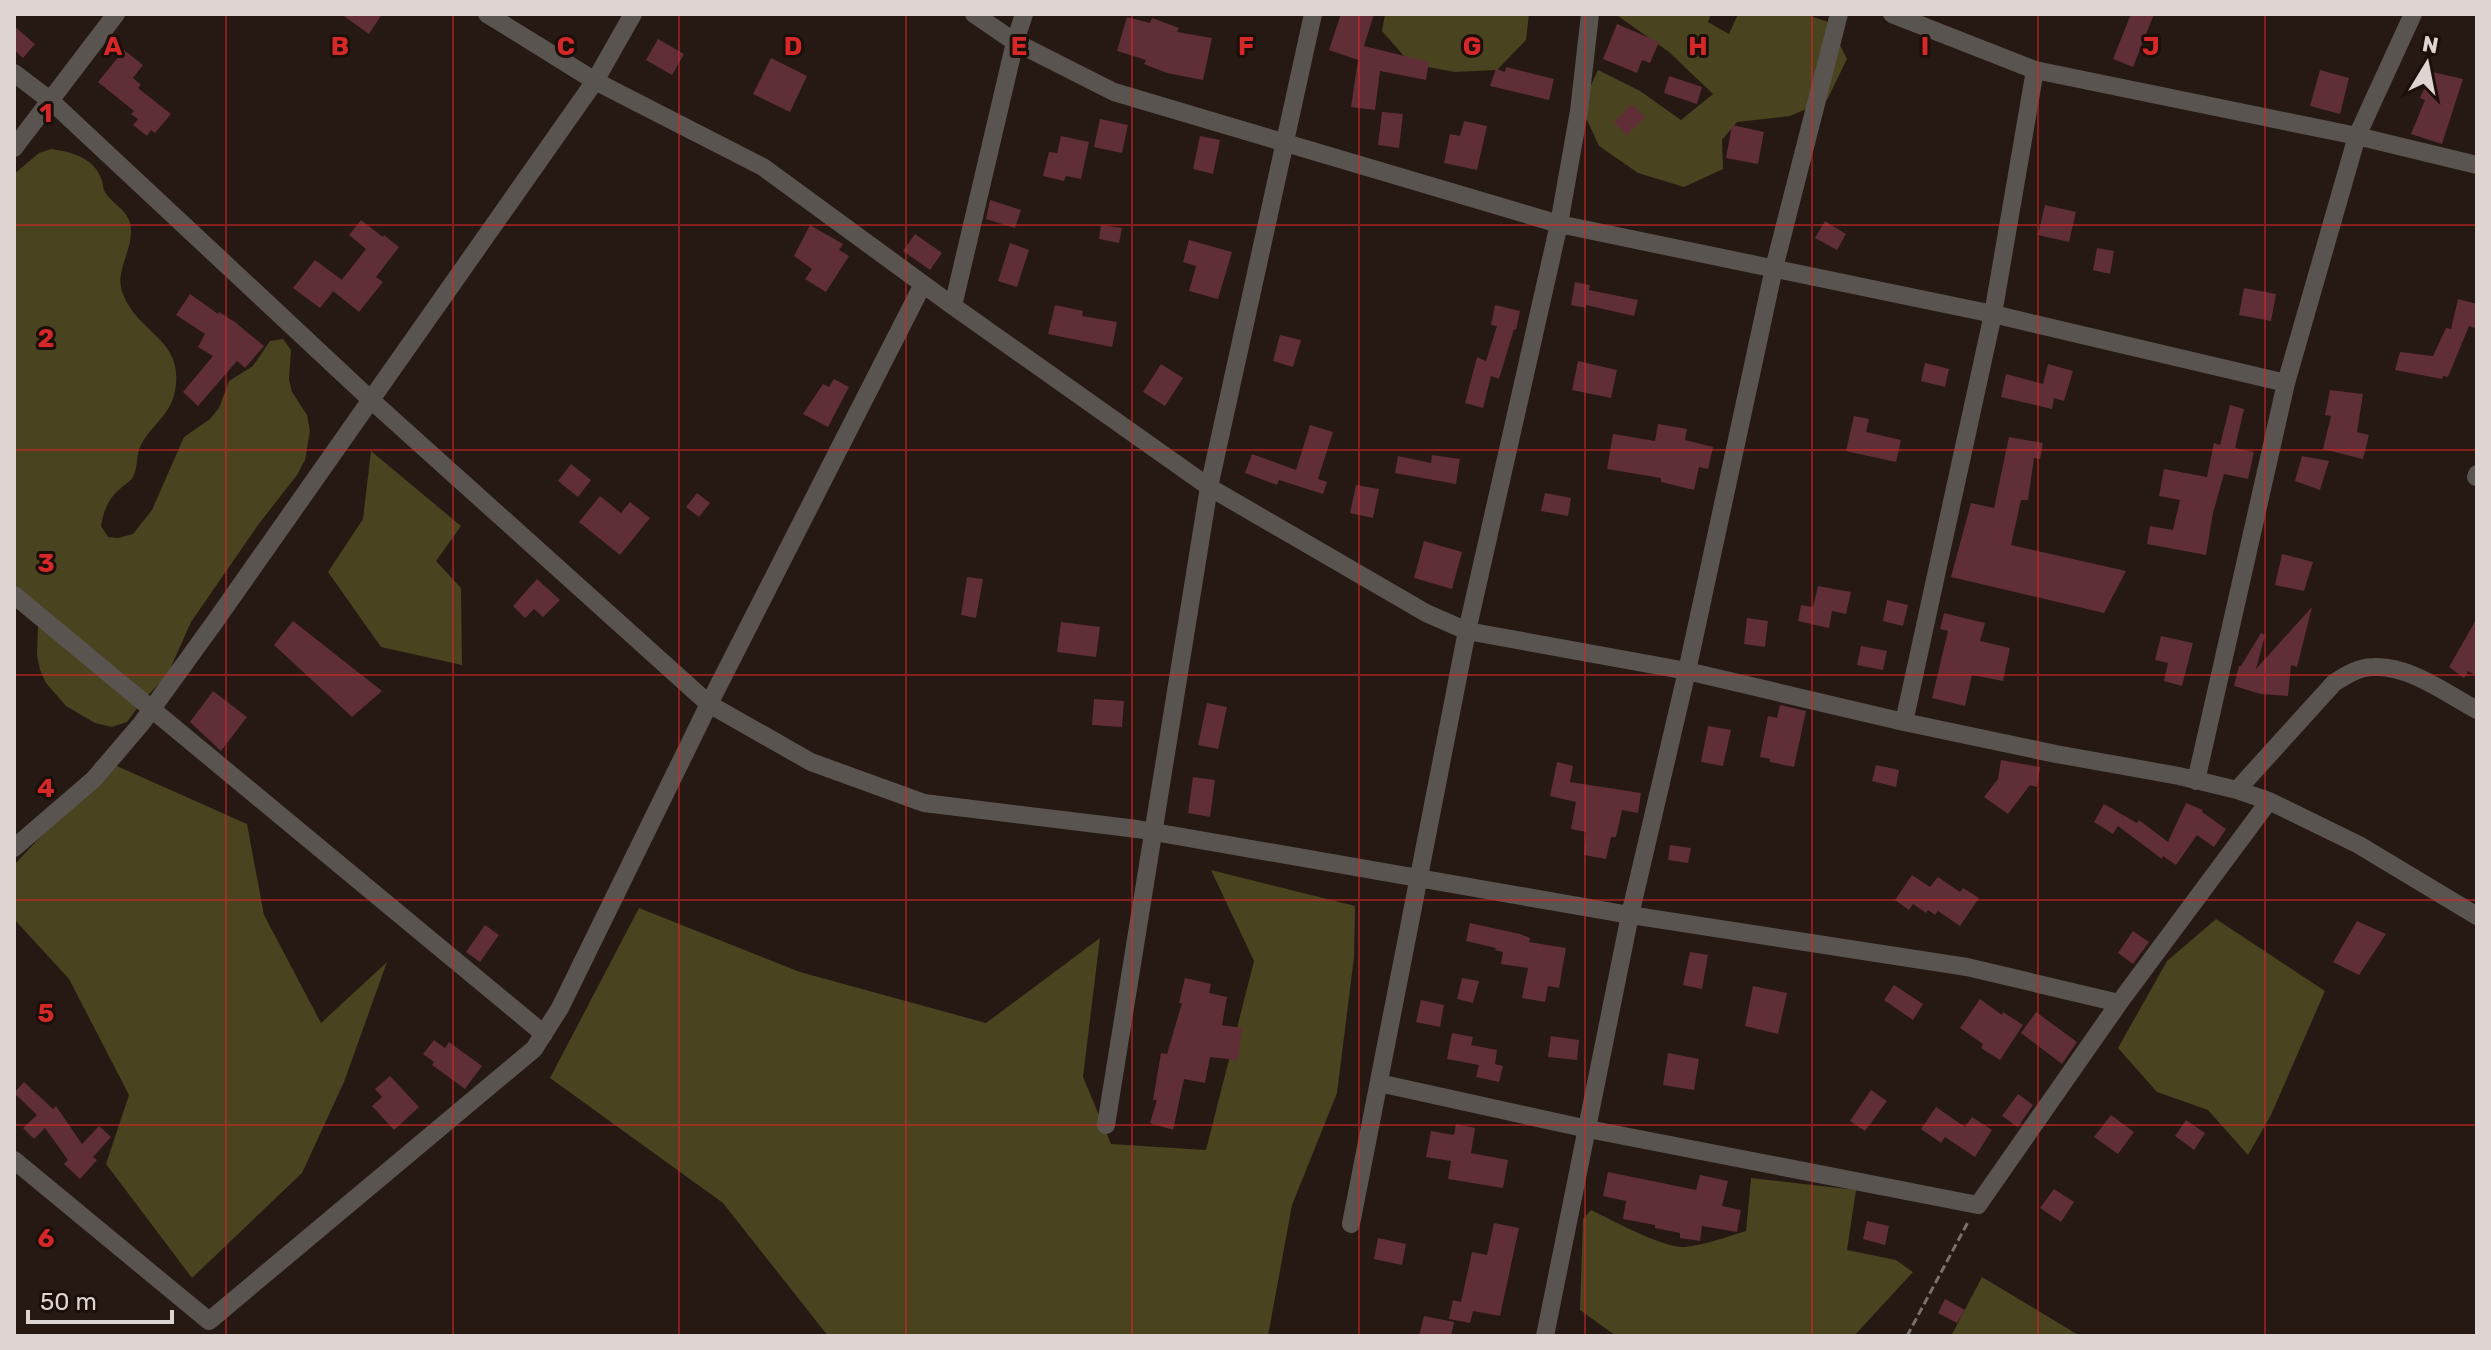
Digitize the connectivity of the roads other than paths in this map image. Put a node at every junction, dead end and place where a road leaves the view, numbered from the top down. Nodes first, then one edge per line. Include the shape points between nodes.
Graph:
1 (116, 14) edge
2 (487, 14) edge
3 (633, 14) edge
4 (974, 14) edge
5 (1024, 14) edge
6 (1313, 14) edge
7 (1590, 14) edge
8 (1839, 14) edge
9 (1892, 14) edge
10 (2413, 14) edge
11 (1015, 42) junction
12 (2035, 70) junction
13 (14, 73) edge
14 (595, 81) junction
15 (51, 101) junction
16 (2357, 136) junction
17 (1283, 142) junction
18 (14, 148) edge
19 (2477, 165) edge
20 (1559, 224) junction
21 (1774, 268) junction
22 (923, 284) junction
23 (953, 306) junction
24 (1993, 314) junction
25 (2286, 383) junction
26 (371, 400) junction
27 (1209, 487) junction
28 (14, 595) edge
29 (1467, 631) junction
30 (1687, 671) junction
31 (709, 704) junction
32 (152, 709) junction
33 (2477, 710) edge
34 (1904, 722) junction
35 (2196, 781) junction
36 (2237, 790) junction
37 (2269, 801) junction
38 (1153, 831) junction
39 (14, 848) edge
40 (1420, 878) junction
41 (1630, 915) junction
42 (2477, 916) edge
43 (2119, 1003) junction
44 (544, 1034) junction
45 (1379, 1083) junction
46 (1106, 1125) dead end
47 (1588, 1129) junction
48 (14, 1160) edge
49 (1351, 1224) dead end
50 (1545, 1336) edge

1 - 15 street
2 - 14 street
3 - 14 street
4 - 11 street
5 - 11 street
6 - 17 street
7 - 20 street
8 - 21 street
9 - 12 street
10 - 16 street
11 - 17 street via 1114,92
11 - 23 street
12 - 16 street
12 - 24 street
13 - 15 street
14 - 22 street via 763,167
14 - 26 street
15 - 18 street
15 - 26 street
16 - 19 street
16 - 25 street
17 - 20 street
17 - 27 street
20 - 21 street
20 - 29 street
21 - 24 street
21 - 30 street
22 - 23 street
22 - 31 street
23 - 27 street
24 - 25 street
24 - 34 street
25 - 35 street
26 - 31 street
26 - 32 street
27 - 29 street via 1426,613
27 - 38 street
28 - 32 street
29 - 30 street
29 - 40 street
30 - 34 street
30 - 41 street
31 - 38 street via 811,762 924,803
31 - 44 street
32 - 39 street via 94,779
32 - 44 street
33 - 36 street via 2395,669 2351,671
34 - 35 street
35 - 36 street
36 - 37 street
37 - 42 street via 2359,845
37 - 43 street
38 - 40 street
38 - 46 street
40 - 41 street
40 - 45 street
41 - 43 street via 1967,967
41 - 47 street
43 - 47 street via 1978,1205
44 - 48 street via 508,1072 209,1321
45 - 47 street
45 - 49 street
47 - 50 street

